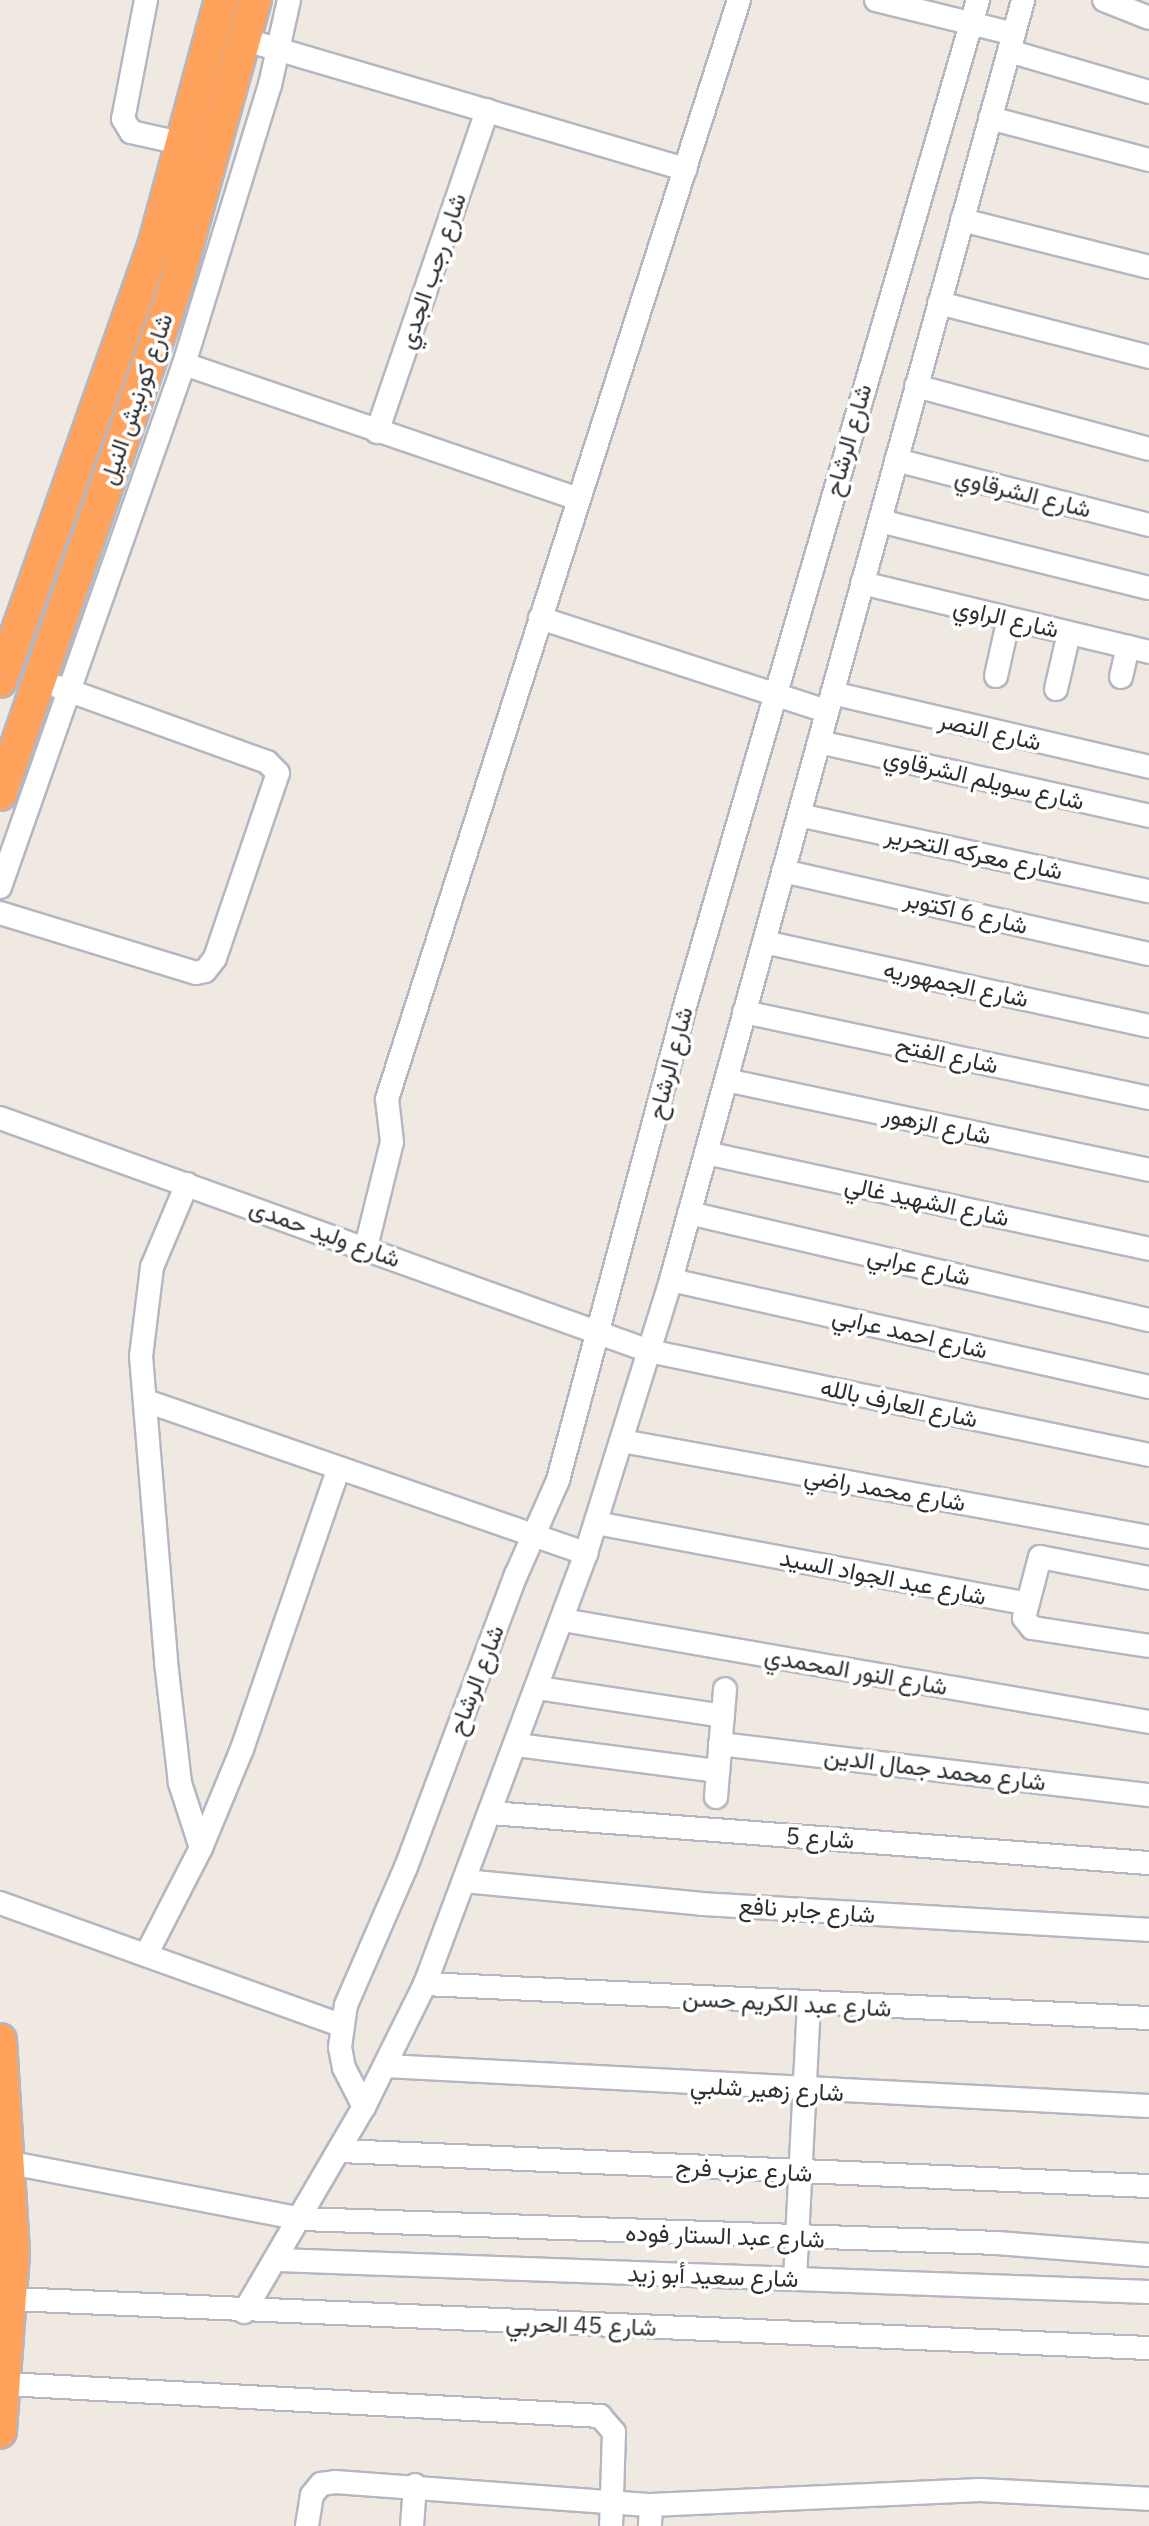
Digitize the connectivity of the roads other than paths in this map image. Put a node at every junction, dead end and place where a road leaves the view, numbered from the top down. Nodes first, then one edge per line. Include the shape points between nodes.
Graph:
1 (146, 0) edge
2 (221, 0) edge
3 (255, 0) edge
4 (289, 0) edge
5 (739, 0) edge
6 (876, 0) edge
7 (978, 0) edge
8 (1023, 0) edge
9 (1104, 0) edge
10 (1149, 18) edge
11 (971, 23) junction
12 (246, 40) junction
13 (1011, 42) junction
14 (279, 49) junction
15 (1149, 92) edge
16 (487, 110) junction
17 (990, 118) junction
18 (185, 144) junction
19 (217, 152) junction
20 (1149, 160) edge
21 (685, 169) junction
22 (962, 220) junction
23 (1149, 267) edge
24 (939, 303) junction
25 (1149, 357) edge
26 (184, 364) junction
27 (916, 386) junction
28 (377, 432) junction
29 (1149, 449) edge
30 (896, 460) junction
31 (579, 499) junction
32 (880, 521) junction
33 (1149, 525) edge
34 (862, 583) junction
35 (1149, 588) edge
36 (540, 618) junction
37 (1009, 618) junction
38 (1069, 633) junction
39 (1138, 649) edge
40 (996, 676) dead end
41 (1121, 677) dead end
42 (39, 679) junction
43 (0, 681) edge
44 (1056, 689) dead end
45 (70, 691) junction
46 (774, 694) junction
47 (830, 702) junction
48 (819, 742) junction
49 (1149, 767) edge
50 (0, 794) edge
51 (799, 815) junction
52 (1149, 816) edge
53 (783, 871) junction
54 (0, 887) edge
55 (1149, 891) edge
56 (0, 913) edge
57 (764, 942) junction
58 (1149, 954) edge
59 (744, 1012) junction
60 (1149, 1026) edge
61 (726, 1080) junction
62 (1149, 1098) edge
63 (0, 1118) edge
64 (706, 1153) junction
65 (1149, 1170) edge
66 (187, 1184) junction
67 (689, 1213) junction
68 (366, 1247) junction
69 (1149, 1249) edge
70 (671, 1280) junction
71 (1149, 1320) edge
72 (600, 1333) junction
73 (649, 1351) junction
74 (1149, 1387) edge
75 (146, 1401) junction
76 (622, 1441) junction
77 (1149, 1455) edge
78 (339, 1468) junction
79 (596, 1523) junction
80 (536, 1536) junction
81 (1149, 1537) edge
82 (586, 1553) junction
83 (1149, 1578) edge
84 (1027, 1604) junction
85 (563, 1620) junction
86 (1149, 1646) edge
87 (538, 1688) junction
88 (725, 1689) dead end
89 (723, 1716) junction
90 (1149, 1722) edge
91 (720, 1744) junction
92 (517, 1745) junction
93 (718, 1771) junction
94 (1149, 1795) edge
95 (716, 1797) dead end
96 (491, 1813) junction
97 (201, 1848) junction
98 (1149, 1863) edge
99 (465, 1881) junction
100 (0, 1903) edge
101 (1149, 1930) edge
102 (146, 1955) junction
103 (425, 1984) junction
104 (809, 2005) junction
105 (1149, 2018) edge
106 (341, 2025) junction
107 (0, 2040) edge
108 (386, 2066) junction
109 (804, 2092) junction
110 (1149, 2106) edge
111 (364, 2107) junction
112 (340, 2151) junction
113 (11, 2163) junction
114 (800, 2173) junction
115 (1149, 2186) edge
116 (301, 2219) junction
117 (796, 2240) junction
118 (1149, 2255) edge
119 (278, 2260) junction
120 (795, 2279) junction
121 (1149, 2292) edge
122 (12, 2299) junction
123 (244, 2312) junction
124 (1149, 2348) edge
125 (6, 2384) junction
126 (0, 2432) edge
127 (415, 2485) junction
128 (1149, 2499) edge
129 (612, 2501) junction
130 (650, 2515) edge
131 (307, 2526) edge
132 (412, 2526) edge
133 (611, 2526) edge

1 - 18 street via 123,119 131,132
2 - 18 highway, شارع كورنيش النيل
3 - 12 highway, شارع كورنيش النيل
4 - 14 street
5 - 21 street
6 - 11 street
7 - 11 street, شارع الرشاح
8 - 13 street
9 - 10 street
11 - 13 street
11 - 46 street, شارع الرشاح
12 - 14 street
12 - 19 highway, شارع كورنيش النيل
13 - 15 street
13 - 17 street
14 - 16 street
14 - 26 street
16 - 21 street
16 - 28 street, شارع رجب الجدي
17 - 20 street
17 - 22 street
18 - 19 highway
18 - 43 highway, شارع كورنيش النيل
19 - 42 highway, شارع كورنيش النيل
21 - 31 street
22 - 23 street
22 - 24 street
24 - 25 street
24 - 27 street
26 - 28 street
26 - 45 street
27 - 29 street
27 - 30 street
28 - 31 street
30 - 32 street
30 - 33 street, شارع الشرقاوي
31 - 36 street
32 - 34 street
32 - 35 street
34 - 37 street, شارع الراوي
34 - 47 street
36 - 46 street, شارع النصر
36 - 68 street via 387,1099 392,1142
37 - 38 street, شارع الراوي
37 - 40 street
38 - 39 street, شارع الراوي
38 - 44 street
39 - 41 street
42 - 45 street
42 - 50 highway, شارع كورنيش النيل
45 - 54 street
45 - 56 street via 267,762 278,773 215,958 205,971 196,973
46 - 47 street, شارع النصر
46 - 72 street, شارع الرشاح
47 - 48 street
47 - 49 street, شارع النصر
48 - 51 street
48 - 52 street, شارع سويلم الشرقاوي
51 - 53 street
51 - 55 street, شارع معركه التحرير
53 - 57 street
53 - 58 street, شارع 6 اكتوبر
57 - 59 street
57 - 60 street, شارع الجمهوريه
59 - 61 street
59 - 62 street, شارع الفتح
61 - 64 street
61 - 65 street, شارع الزهور
63 - 66 street, شارع وليد حمدى
64 - 67 street
64 - 69 street, شارع الشهيد غالي
66 - 68 street, شارع وليد حمدى
66 - 75 street via 152,1267 141,1356
67 - 70 street
67 - 71 street, شارع عرابي
68 - 72 street, شارع وليد حمدى
70 - 73 street
70 - 74 street, شارع احمد عرابي
72 - 73 street, شارع وليد حمدى
72 - 80 street, شارع الرشاح
73 - 76 street
73 - 77 street, شارع العارف بالله
75 - 78 street
75 - 97 street via 180,1783
76 - 79 street
76 - 81 street, شارع محمد راضي
78 - 80 street
78 - 97 street via 242,1749
79 - 82 street
79 - 84 street, شارع عبد الجواد السيد
80 - 82 street
80 - 106 street, شارع الرشاح via 516,1575
82 - 85 street
83 - 84 street via 1040,1557
84 - 86 street via 1025,1621 1032,1628
85 - 87 street
85 - 90 street, شارع النور المحمدي
87 - 89 street
87 - 92 street
88 - 89 street
89 - 91 street
91 - 93 street
91 - 94 street, شارع محمد جمال الدين
92 - 93 street
92 - 96 street
93 - 95 street
96 - 98 street, شارع 5
96 - 99 street
97 - 102 street
99 - 101 street, شارع جابر نافع via 702,1904
99 - 103 street
100 - 102 street
102 - 106 street
103 - 104 street, شارع عبد الكريم حسن
103 - 108 street
104 - 105 street, شارع عبد الكريم حسن
104 - 109 street
106 - 111 street, شارع الرشاح via 344,2068
107 - 113 highway
108 - 109 street, شارع زهير شلبي
108 - 111 street
109 - 110 street, شارع زهير شلبي
109 - 114 street
111 - 112 street
112 - 114 street, شارع عزب فرج
112 - 116 street
113 - 116 street, شارع عبد الستار فوده
113 - 122 highway
114 - 115 street, شارع عزب فرج
114 - 117 street
116 - 117 street, شارع عبد الستار فوده
116 - 119 street
117 - 118 street, شارع عبد الستار فوده via 997,2243
117 - 120 street
119 - 120 street, شارع سعيد أبو زيد
119 - 123 street
120 - 121 street, شارع سعيد أبو زيد
122 - 123 street, شارع 45 الحربي
122 - 125 highway
123 - 124 street, شارع 45 الحربي
125 - 126 highway
125 - 129 street via 600,2416 614,2432
127 - 129 street
127 - 131 street via 321,2484 312,2495
127 - 132 street
128 - 130 street via 980,2490
129 - 130 street
129 - 133 street

